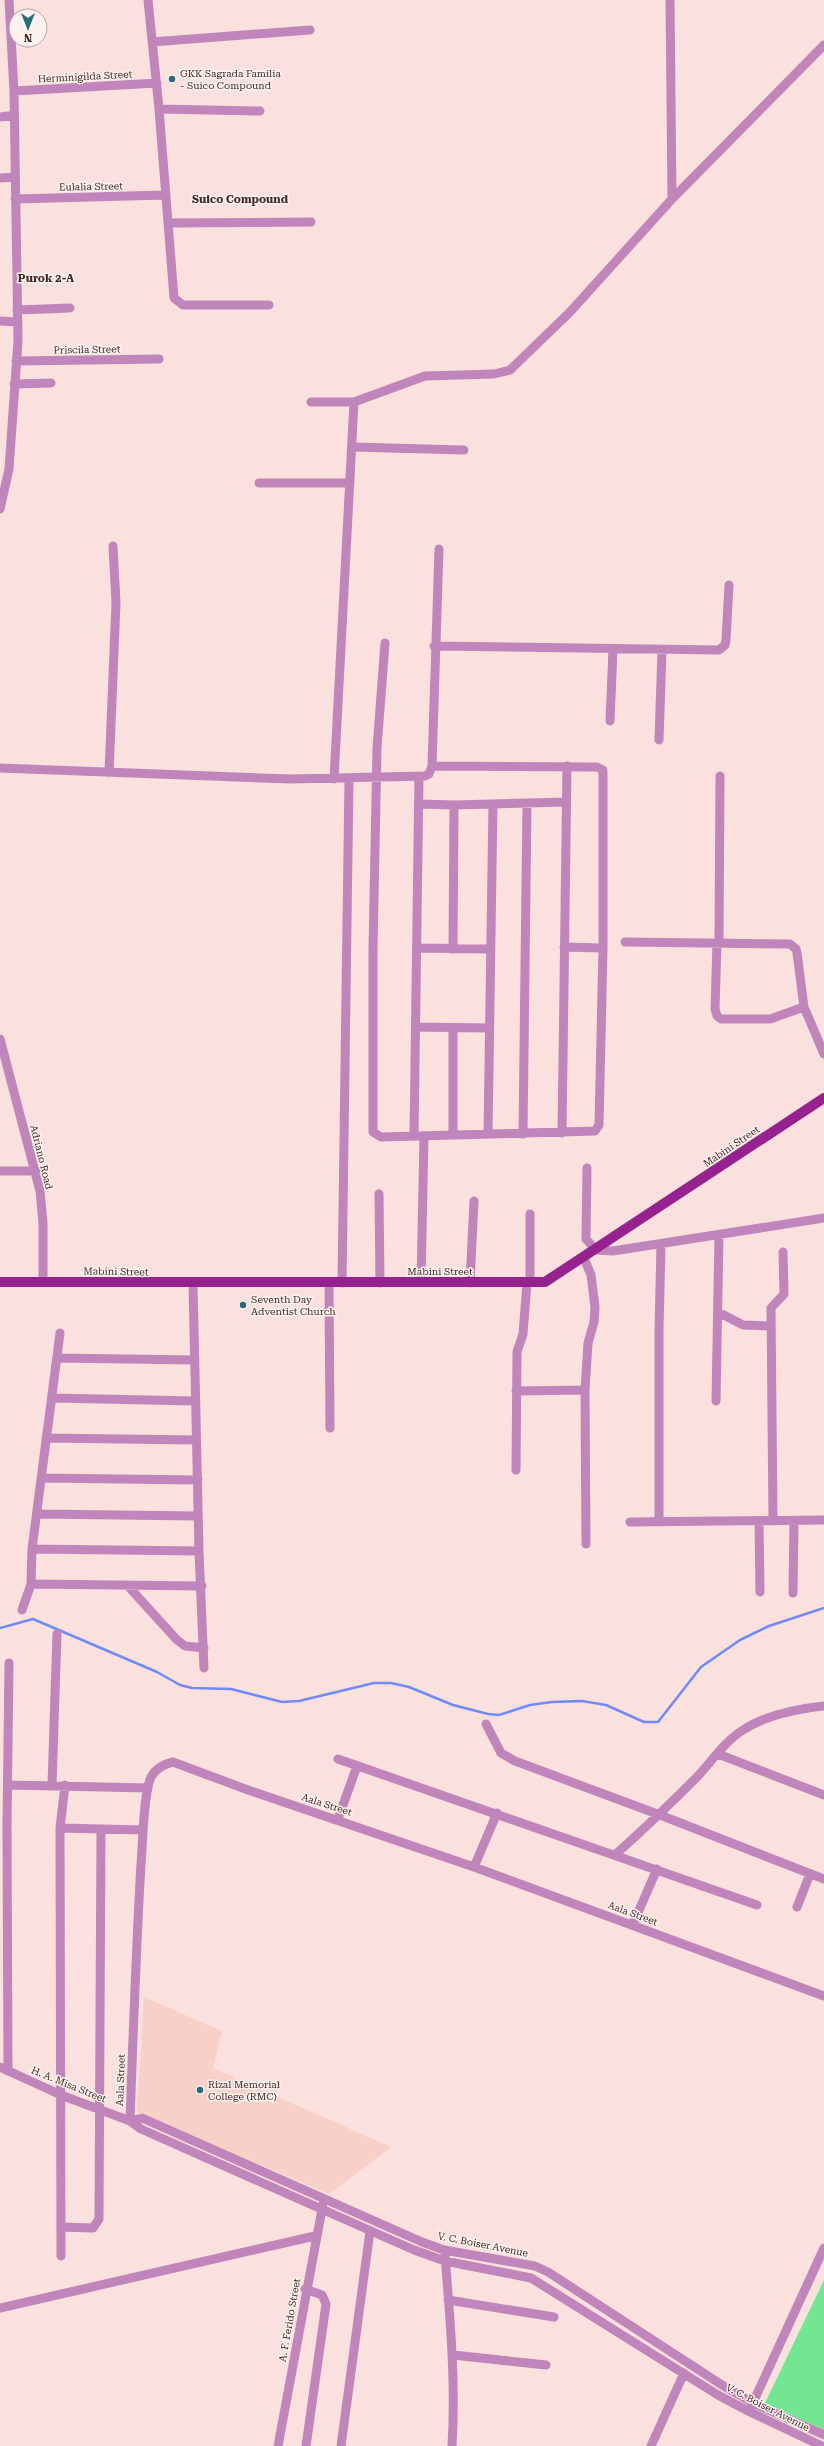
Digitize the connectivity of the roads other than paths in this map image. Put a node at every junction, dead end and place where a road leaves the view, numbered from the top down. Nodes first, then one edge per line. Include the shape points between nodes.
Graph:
1 (9, 0) edge
2 (148, 0) edge
3 (670, 0) edge
4 (310, 30) dead end
5 (152, 42) junction
6 (824, 45) edge
7 (157, 83) junction
8 (14, 91) junction
9 (159, 109) junction
10 (260, 111) dead end
11 (14, 115) junction
12 (0, 116) edge
13 (15, 177) junction
14 (0, 178) edge
15 (166, 195) junction
16 (15, 198) junction
17 (672, 199) junction
18 (310, 222) dead end
19 (168, 223) junction
20 (269, 305) dead end
21 (70, 308) dead end
22 (17, 310) junction
23 (0, 322) edge
24 (18, 322) junction
25 (159, 359) dead end
26 (16, 361) junction
27 (51, 383) dead end
28 (14, 384) junction
29 (311, 402) dead end
30 (354, 402) junction
31 (352, 447) junction
32 (464, 450) dead end
33 (259, 483) dead end
34 (350, 483) junction
35 (0, 509) edge
36 (113, 546) dead end
37 (439, 549) dead end
38 (729, 585) dead end
39 (385, 643) dead end
40 (434, 646) junction
41 (613, 649) junction
42 (662, 650) junction
43 (610, 721) dead end
44 (659, 740) dead end
45 (432, 766) junction
46 (566, 766) junction
47 (0, 768) edge
48 (109, 773) junction
49 (419, 776) junction
50 (720, 776) dead end
51 (376, 778) junction
52 (334, 779) junction
53 (349, 779) junction
54 (566, 802) junction
55 (419, 804) junction
56 (493, 804) junction
57 (527, 804) junction
58 (454, 805) junction
59 (625, 942) dead end
60 (718, 943) junction
61 (564, 947) junction
62 (417, 948) junction
63 (453, 948) junction
64 (603, 948) junction
65 (490, 949) junction
66 (804, 1007) junction
67 (416, 1027) junction
68 (452, 1028) junction
69 (489, 1028) junction
70 (0, 1039) edge
71 (824, 1054) edge
72 (824, 1098) edge
73 (562, 1133) junction
74 (488, 1134) junction
75 (523, 1134) junction
76 (453, 1135) junction
77 (419, 1136) junction
78 (587, 1168) dead end
79 (0, 1171) edge
80 (36, 1171) junction
81 (379, 1194) dead end
82 (474, 1201) dead end
83 (530, 1214) dead end
84 (824, 1218) edge
85 (719, 1236) junction
86 (661, 1245) junction
87 (596, 1250) junction
88 (783, 1252) dead end
89 (584, 1258) junction
90 (0, 1282) edge
91 (43, 1282) junction
92 (421, 1282) junction
93 (329, 1283) junction
94 (342, 1283) junction
95 (380, 1283) junction
96 (470, 1283) junction
97 (529, 1283) junction
98 (193, 1284) junction
99 (718, 1312) junction
100 (771, 1326) junction
101 (60, 1333) dead end
102 (57, 1358) junction
103 (195, 1360) junction
104 (585, 1390) junction
105 (516, 1391) junction
106 (52, 1398) junction
107 (196, 1400) junction
108 (716, 1400) dead end
109 (330, 1428) dead end
110 (46, 1438) junction
111 (196, 1440) junction
112 (516, 1470) dead end
113 (41, 1478) junction
114 (198, 1480) junction
115 (37, 1514) junction
116 (198, 1516) junction
117 (794, 1520) junction
118 (824, 1520) edge
119 (759, 1521) junction
120 (773, 1521) junction
121 (630, 1522) dead end
122 (659, 1522) junction
123 (586, 1544) dead end
124 (32, 1549) junction
125 (199, 1551) junction
126 (31, 1584) junction
127 (128, 1586) junction
128 (202, 1586) junction
129 (760, 1592) dead end
130 (794, 1593) dead end
131 (22, 1610) dead end
132 (58, 1634) dead end
133 (204, 1648) junction
134 (10, 1663) dead end
135 (204, 1668) dead end
136 (824, 1706) edge
137 (486, 1724) dead end
138 (718, 1754) junction
139 (338, 1759) dead end
140 (358, 1766) junction
141 (8, 1785) junction
142 (52, 1785) junction
143 (65, 1785) junction
144 (148, 1788) junction
145 (824, 1795) edge
146 (497, 1814) junction
147 (660, 1815) junction
148 (338, 1819) junction
149 (60, 1828) junction
150 (101, 1829) junction
151 (143, 1830) junction
152 (616, 1854) junction
153 (474, 1867) junction
154 (657, 1868) junction
155 (810, 1874) junction
156 (824, 1879) edge
157 (757, 1905) dead end
158 (797, 1907) dead end
159 (633, 1924) junction
160 (824, 1996) edge
161 (4, 2069) edge
162 (61, 2095) junction
163 (99, 2109) junction
164 (130, 2121) junction
165 (141, 2129) joint
166 (242, 2163) junction
167 (238, 2173) junction
168 (325, 2199) junction
169 (320, 2209) junction
170 (61, 2227) junction
171 (370, 2231) junction
172 (315, 2236) junction
173 (824, 2248) edge
174 (444, 2250) junction
175 (61, 2256) dead end
176 (445, 2261) junction
177 (305, 2289) junction
178 (448, 2300) junction
179 (599, 2306) junction
180 (0, 2308) edge
181 (593, 2315) junction
182 (554, 2317) dead end
183 (453, 2355) junction
184 (546, 2365) dead end
185 (684, 2373) junction
186 (753, 2403) junction
187 (748, 2411) junction
188 (824, 2435) edge
189 (278, 2446) edge
190 (306, 2446) edge
191 (341, 2446) edge
192 (452, 2446) edge
193 (651, 2446) edge
194 (822, 2446) edge

1 - 8 street
2 - 5 street
3 - 17 street
4 - 5 street
5 - 7 street
6 - 17 street
7 - 8 street, Herminigilda Street
7 - 9 street
8 - 11 street
9 - 10 street
9 - 15 street
11 - 12 street
11 - 13 street
13 - 14 street
13 - 16 street
15 - 16 street, Eulalia Street
15 - 19 street
16 - 22 street
17 - 30 street via 570,312 510,370 494,374 425,376
18 - 19 street
19 - 20 street via 173,293 176,301 183,305
21 - 22 street
22 - 24 street
23 - 24 street
24 - 26 street
25 - 26 street, Priscila Street
26 - 28 street
27 - 28 street
28 - 35 street via 8,480
29 - 30 street
30 - 31 street
31 - 32 street
31 - 34 street
33 - 34 street
34 - 52 street
36 - 48 street via 116,603
37 - 40 street
38 - 42 street via 726,640 723,648 714,651
39 - 51 street
40 - 41 street
40 - 45 street
41 - 42 street
41 - 43 street
42 - 44 street
45 - 46 street
45 - 49 street via 429,774
46 - 54 street
46 - 64 street via 597,767 603,770
47 - 48 street
48 - 52 street
49 - 51 street
49 - 55 street
50 - 60 street
51 - 53 street
51 - 77 street via 372,949 372,1130 377,1136
52 - 53 street
53 - 94 street
54 - 57 street
54 - 61 street
55 - 58 street
55 - 62 street
56 - 57 street
56 - 58 street
56 - 65 street
57 - 75 street
58 - 63 street
59 - 60 street
60 - 66 street via 794,946
60 - 66 street via 715,1009 717,1016 770,1019
61 - 64 street
61 - 73 street
62 - 63 street
62 - 67 street
63 - 65 street
64 - 73 street via 599,1127 592,1132
65 - 69 street
66 - 71 street
67 - 68 street
67 - 77 street
68 - 69 street
68 - 76 street
69 - 74 street
70 - 80 street, Adriano Road
72 - 87 main road, Mabini Street
73 - 75 street
74 - 75 street
74 - 76 street
76 - 77 street
77 - 92 street
78 - 87 street via 586,1236 588,1243
79 - 80 street
80 - 91 street, Adriano Road via 42,1206
81 - 95 street
82 - 96 street
83 - 97 street
84 - 85 street
85 - 86 street
85 - 99 street
86 - 87 street via 614,1251
86 - 122 street
87 - 89 main road, Mabini Street
88 - 100 street via 784,1294 771,1308
89 - 97 main road, Mabini Street via 551,1280
89 - 104 street via 591,1275 595,1307 588,1343
90 - 91 main road, Mabini Street
91 - 98 main road, Mabini Street
92 - 95 main road, Mabini Street
92 - 96 main road, Mabini Street
93 - 94 main road, Mabini Street
93 - 98 main road, Mabini Street
93 - 109 street
94 - 95 main road, Mabini Street
96 - 97 main road, Mabini Street
97 - 105 street via 523,1334 517,1352
98 - 103 street
99 - 100 street via 743,1325
99 - 108 street via 715,1341
100 - 120 street
101 - 102 street
102 - 103 street
102 - 106 street
103 - 107 street
104 - 105 street
104 - 123 street
105 - 112 street
106 - 107 street
106 - 110 street
107 - 111 street
110 - 111 street
110 - 113 street
111 - 114 street
113 - 114 street
113 - 115 street
114 - 116 street
115 - 116 street
115 - 124 street
116 - 125 street
117 - 118 street
117 - 120 street
117 - 130 street
119 - 120 street
119 - 122 street
119 - 129 street
121 - 122 street
124 - 125 street
124 - 126 street
125 - 128 street
126 - 127 street
126 - 131 street
127 - 128 street
127 - 133 street via 177,1640 185,1646
128 - 133 street
132 - 142 street
133 - 135 street
134 - 141 street
136 - 138 street via 763,1719 735,1736
137 - 147 street via 501,1753 509,1759
138 - 145 street
138 - 147 street
139 - 140 street
140 - 146 street
140 - 148 street
141 - 142 street
141 - 161 street
142 - 143 street
143 - 144 street
143 - 149 street
144 - 148 street, Aala Street via 151,1777 157,1770 173,1762
144 - 151 street, Aala Street
146 - 152 street
146 - 153 street
147 - 152 street
147 - 155 street
148 - 153 street, Aala Street
149 - 150 street
149 - 162 street
150 - 151 street
150 - 163 street
151 - 164 street, Aala Street
152 - 154 street
153 - 159 street, Aala Street
154 - 157 street
154 - 159 street
155 - 156 street
155 - 158 street
159 - 160 street, Aala Street
161 - 162 street, H. A. Misa Street
162 - 163 street, H. A. Misa Street
162 - 170 street
163 - 164 street, H. A. Misa Street
163 - 170 street via 97,2224 93,2228
164 - 165 street, H. A. Misa Street
164 - 166 street, V. C. Boiser Avenue via 142,2118
165 - 167 street, V. C. Boiser Avenue
166 - 167 street
166 - 168 street, V. C. Boiser Avenue
167 - 169 street, V. C. Boiser Avenue
168 - 169 street, A. F. Ferido Street
168 - 174 street, V. C. Boiser Avenue
169 - 171 street, V. C. Boiser Avenue
169 - 172 street, A. F. Ferido Street
170 - 175 street
171 - 176 street, V. C. Boiser Avenue
171 - 191 street
172 - 177 street, A. F. Ferido Street
172 - 180 street
173 - 186 street
174 - 176 street
174 - 179 street, V. C. Boiser Avenue via 534,2266
176 - 178 street
176 - 181 street, V. C. Boiser Avenue via 532,2278
177 - 189 street, A. F. Ferido Street
177 - 190 street via 322,2295 326,2304
178 - 182 street
178 - 183 street
179 - 181 street
179 - 186 street, V. C. Boiser Avenue
181 - 185 street, V. C. Boiser Avenue
183 - 184 street
183 - 192 street
185 - 187 street, V. C. Boiser Avenue
185 - 193 street
186 - 187 street
186 - 188 street, V. C. Boiser Avenue
187 - 194 street, V. C. Boiser Avenue

